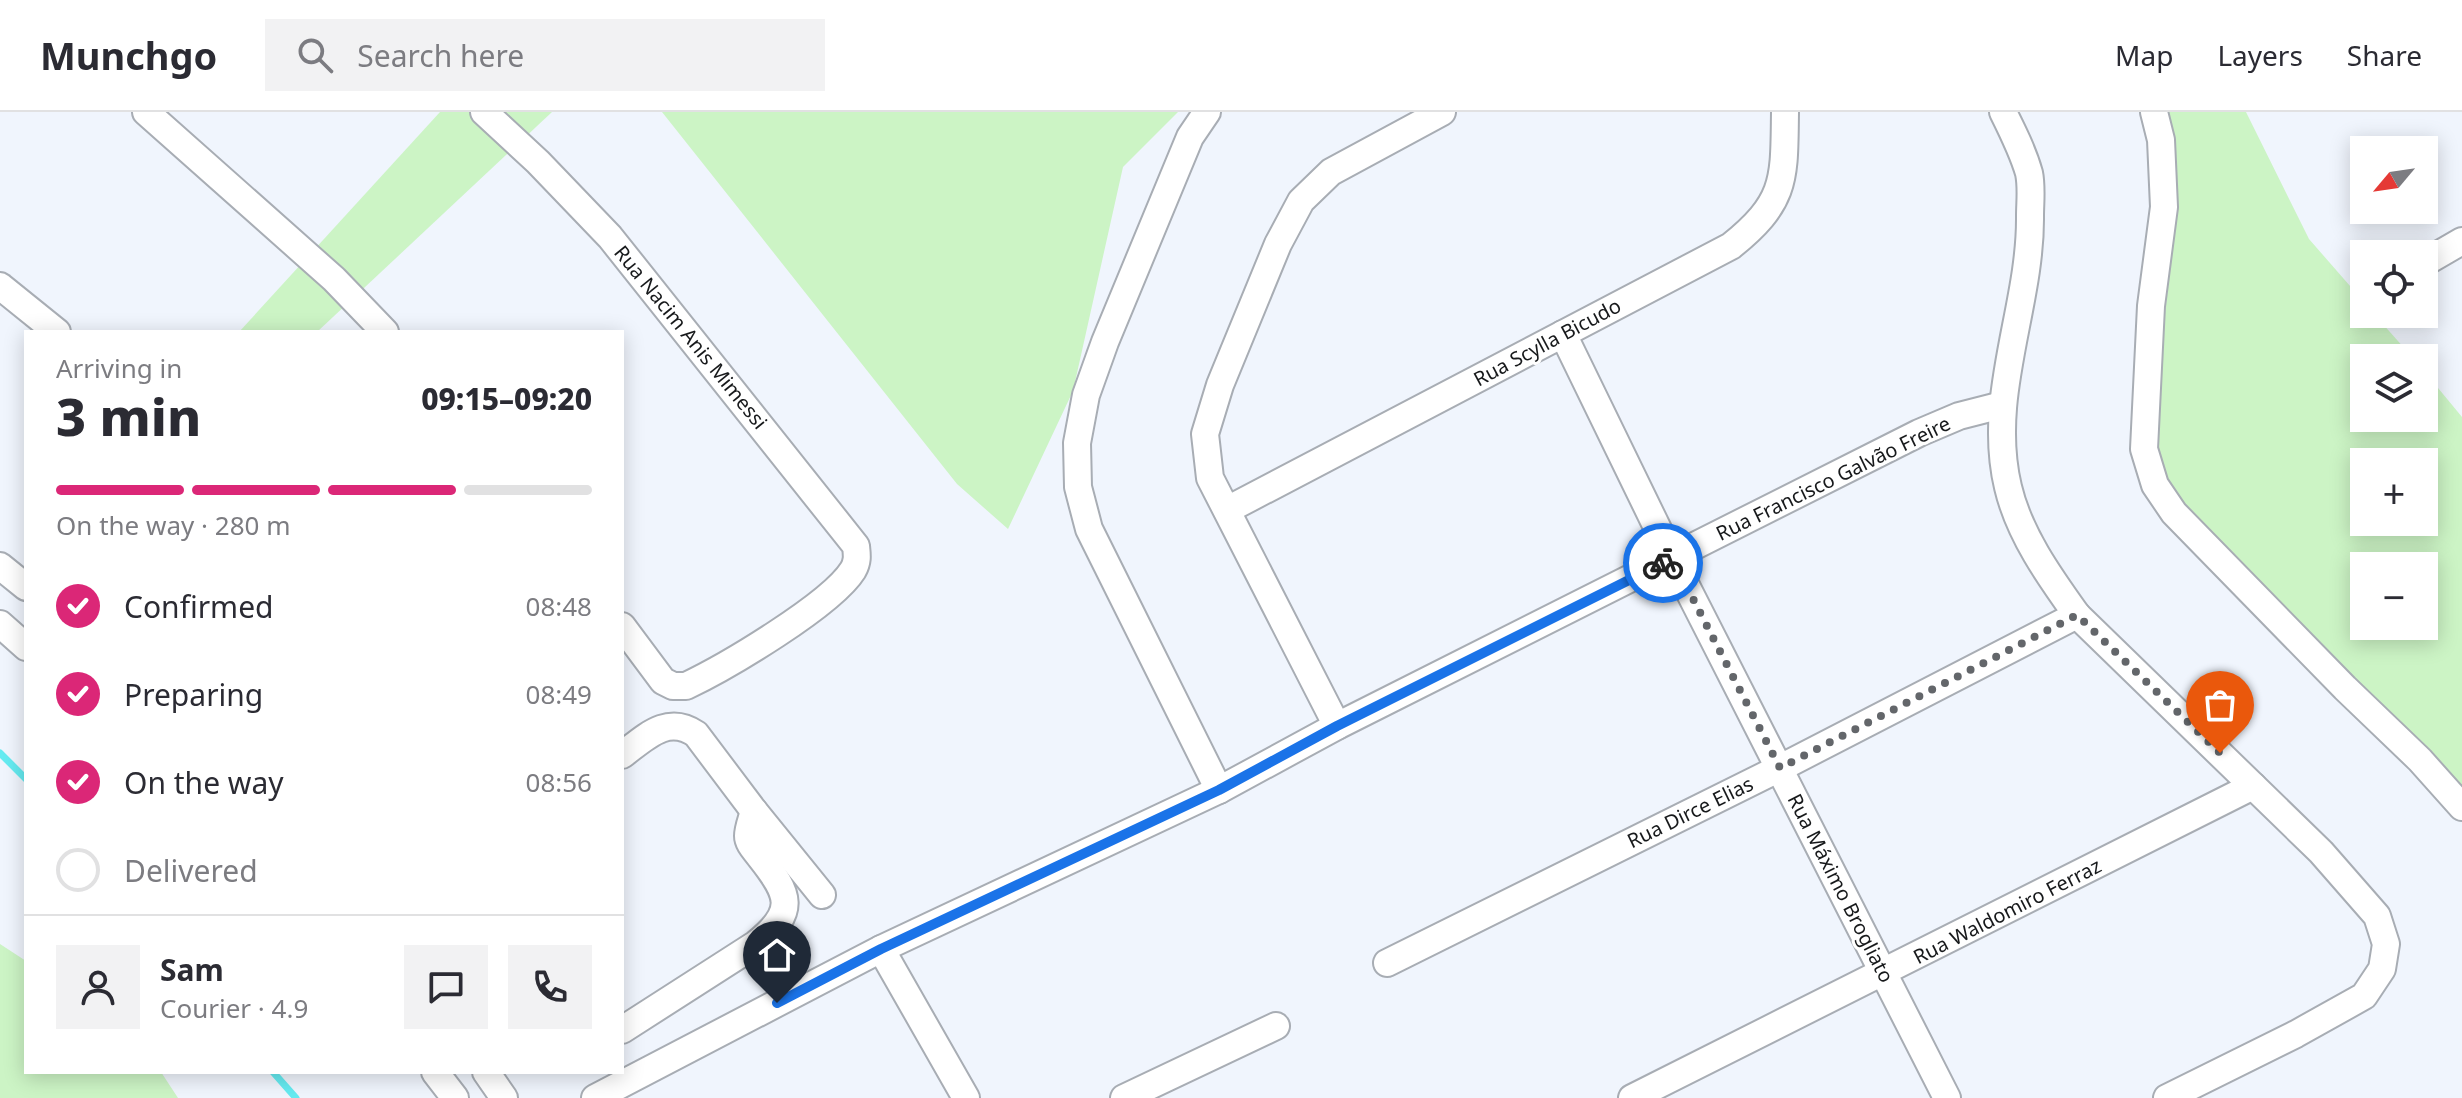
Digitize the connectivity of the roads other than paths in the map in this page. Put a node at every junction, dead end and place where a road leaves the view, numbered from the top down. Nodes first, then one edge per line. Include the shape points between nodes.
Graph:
1 (146, 112) edge
2 (484, 112) edge
3 (1207, 112) edge
4 (1442, 112) edge
5 (1785, 112) edge
6 (2003, 112) edge
7 (2154, 112) edge
8 (2462, 241) edge
9 (2438, 255) edge
10 (0, 286) edge
11 (55, 330) edge
12 (383, 330) edge
13 (1563, 334) junction
14 (2002, 405) junction
15 (1227, 510) junction
16 (1672, 558) junction
17 (0, 566) edge
18 (24, 585) edge
19 (2077, 615) junction
20 (0, 624) edge
21 (624, 629) edge
22 (24, 645) edge
23 (1337, 726) junction
24 (624, 754) edge
25 (1780, 768) junction
26 (2253, 786) junction
27 (1219, 790) junction
28 (2462, 807) edge
29 (754, 811) junction
30 (822, 895) dead end
31 (881, 949) junction
32 (1387, 963) dead end
33 (1884, 973) junction
34 (1276, 1026) dead end
35 (624, 1029) edge
36 (470, 1074) edge
37 (487, 1074) edge
38 (447, 1087) edge
39 (504, 1098) edge
40 (595, 1098) edge
41 (966, 1098) edge
42 (1124, 1098) edge
43 (1632, 1098) edge
44 (1947, 1098) edge
45 (2167, 1098) edge

1 - 12 street via 334,279
2 - 21 street, Rua Nacim Anis Mimessi via 610,237 850,535 858,557 844,581 794,622 686,686 663,681
3 - 27 street via 1190,137 1105,342 1086,395 1077,443 1078,487 1089,529
4 - 15 street via 1331,172 1295,212 1220,385 1205,434 1210,478
5 - 13 street, Rua Scylla Bicudo via 1783,174 1777,198 1759,224 1731,246
6 - 14 street via 2030,177 2031,246
7 - 28 street via 2161,140 2164,207 2151,306 2144,449 2155,485 2174,513
8 - 9 street
10 - 11 street
13 - 15 street, Rua Scylla Bicudo
13 - 16 street, Rua Máximo Brogliato
14 - 16 street, Rua Francisco Galvão Freire via 1919,433
14 - 19 street via 2003,457 2014,509
15 - 23 street
16 - 23 street, Rua Francisco Galvão Freire
16 - 25 street, Rua Máximo Brogliato
17 - 18 street
19 - 25 street, Rua Dirce Elias
19 - 26 street
20 - 22 street
23 - 27 street, Rua Francisco Galvão Freire
24 - 29 street via 654,732 685,726
25 - 32 street, Rua Dirce Elias
25 - 33 street, Rua Máximo Brogliato
26 - 33 street, Rua Waldomiro Ferraz
26 - 45 street via 2377,916 2386,944 2382,969 2364,996
27 - 31 street, Rua Francisco Galvão Freire
29 - 30 street
29 - 35 street via 748,837 780,882 786,911 756,944
31 - 40 street, Rua Francisco Galvão Freire
31 - 41 street
33 - 43 street, Rua Waldomiro Ferraz
33 - 44 street, Rua Máximo Brogliato
34 - 42 street
36 - 38 street
37 - 39 street

